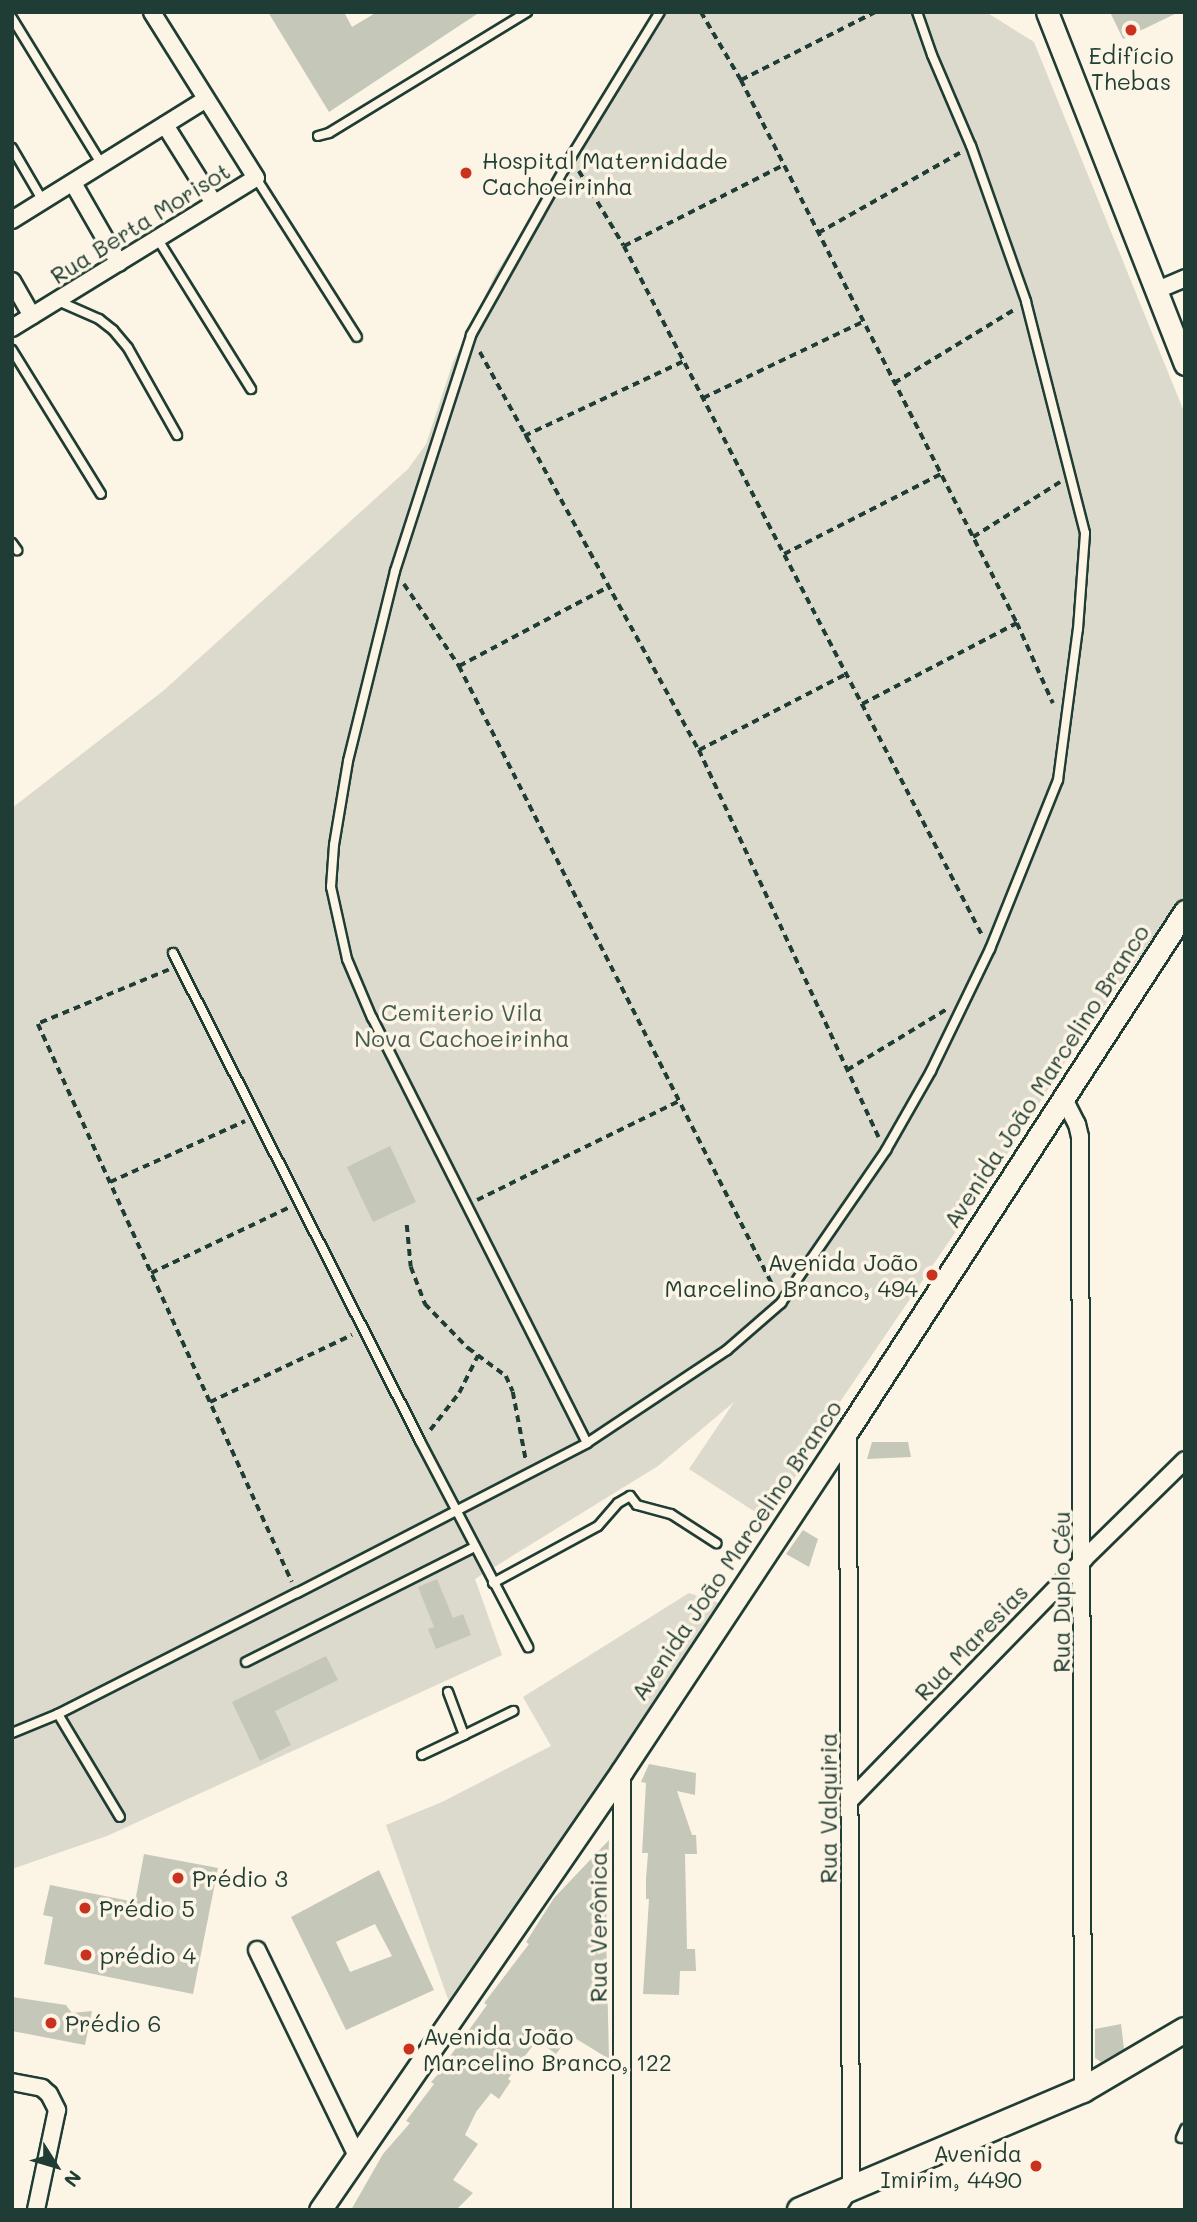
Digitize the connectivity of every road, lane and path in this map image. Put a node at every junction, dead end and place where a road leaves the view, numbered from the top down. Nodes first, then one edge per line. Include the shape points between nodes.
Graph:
1 (152, 12) edge
2 (527, 12) edge
3 (660, 12) edge
4 (701, 12) edge
5 (875, 12) edge
6 (917, 12) edge
7 (1047, 12) edge
8 (12, 19) edge
9 (741, 80) junction
10 (205, 100) junction
11 (165, 125) junction
12 (318, 136) dead end
13 (971, 146) junction
14 (12, 148) edge
15 (571, 157) junction
16 (102, 165) junction
17 (784, 165) junction
18 (256, 178) junction
19 (73, 183) junction
20 (43, 201) junction
21 (214, 202) junction
22 (12, 220) edge
23 (818, 233) junction
24 (157, 238) junction
25 (624, 246) junction
26 (119, 263) junction
27 (1185, 278) edge
28 (12, 281) edge
29 (1155, 290) junction
30 (57, 301) junction
31 (1027, 301) junction
32 (32, 316) junction
33 (863, 321) junction
34 (12, 328) edge
35 (471, 335) junction
36 (357, 337) dead end
37 (12, 350) edge
38 (684, 361) junction
39 (1185, 363) edge
40 (894, 383) junction
41 (250, 389) dead end
42 (703, 398) junction
43 (177, 435) dead end
44 (524, 436) junction
45 (941, 474) junction
46 (1071, 475) junction
47 (101, 494) dead end
48 (973, 537) junction
49 (784, 554) junction
50 (395, 571) junction
51 (608, 587) junction
52 (1017, 623) junction
53 (459, 666) junction
54 (847, 674) junction
55 (862, 704) junction
56 (1066, 730) junction
57 (699, 750) junction
58 (1185, 911) edge
59 (990, 949) junction
60 (173, 953) dead end
61 (180, 966) junction
62 (966, 997) junction
63 (846, 1070) junction
64 (1064, 1099) junction
65 (679, 1101) junction
66 (256, 1116) junction
67 (886, 1150) junction
68 (110, 1182) junction
69 (299, 1203) junction
70 (466, 1205) junction
71 (407, 1225) dead end
72 (151, 1273) junction
73 (781, 1303) junction
74 (363, 1330) junction
75 (478, 1355) junction
76 (210, 1403) junction
77 (848, 1430) junction
78 (420, 1441) junction
79 (587, 1443) junction
80 (1185, 1460) edge
81 (528, 1474) junction
82 (455, 1509) junction
83 (716, 1543) dead end
84 (475, 1547) junction
85 (1084, 1559) junction
86 (493, 1583) junction
87 (297, 1593) junction
88 (528, 1647) dead end
89 (246, 1662) dead end
90 (448, 1692) dead end
91 (513, 1711) dead end
92 (58, 1714) junction
93 (12, 1733) edge
94 (464, 1735) junction
95 (422, 1755) dead end
96 (622, 1771) junction
97 (851, 1799) junction
98 (120, 1816) dead end
99 (257, 1950) dead end
100 (1185, 2030) edge
101 (12, 2082) edge
102 (1083, 2090) junction
103 (357, 2156) junction
104 (851, 2187) junction
105 (36, 2210) edge
106 (320, 2210) edge
107 (622, 2210) edge
108 (800, 2210) edge
109 (836, 2210) edge

1 - 10 street
2 - 12 lane
3 - 15 lane
4 - 9 path
5 - 9 path
6 - 13 lane
7 - 29 street
8 - 16 lane
9 - 17 path
10 - 11 street
10 - 18 street
11 - 16 street
11 - 21 street
13 - 23 path
13 - 31 lane
14 - 20 lane
15 - 25 path
15 - 35 lane
16 - 19 street
17 - 23 path
17 - 25 path
18 - 21 street, Rua Berta Morisot
18 - 36 lane
19 - 20 street
19 - 26 street
20 - 22 street
21 - 24 street, Rua Berta Morisot
23 - 33 path
24 - 26 street, Rua Berta Morisot
24 - 41 lane
25 - 38 path
26 - 30 street, Rua Berta Morisot
27 - 29 street
28 - 32 street
29 - 39 street
30 - 32 street, Rua Berta Morisot
30 - 43 lane via 113,330
31 - 40 path
31 - 46 lane
32 - 34 street, Rua Berta Morisot
33 - 40 path
33 - 42 path
35 - 44 path
35 - 50 lane
37 - 47 lane
38 - 42 path
38 - 44 path
40 - 45 path
42 - 49 path
44 - 51 path
45 - 48 path
45 - 49 path
46 - 48 path
46 - 56 lane via 1085,533
48 - 52 path
49 - 54 path
50 - 53 path
50 - 70 lane via 348,761 331,887 347,958 372,1018
51 - 53 path
51 - 57 path
52 - 55 path
52 - 56 path
53 - 65 path
54 - 55 path
54 - 57 path
55 - 59 path
56 - 59 lane via 1058,780
57 - 63 path
58 - 64 street, Avenida João Marcelino Branco
59 - 62 lane
60 - 61 lane
61 - 66 lane
61 - 68 path via 38,1024
62 - 63 path
62 - 67 lane
63 - 67 path
64 - 77 street, Avenida João Marcelino Branco
64 - 85 street, Rua Duplo Céu via 1080,1137
65 - 70 path
65 - 73 path
66 - 68 path
66 - 69 lane
67 - 73 lane
68 - 72 path
69 - 72 path
69 - 74 lane
70 - 79 lane
71 - 75 path via 411,1267 425,1304
72 - 76 path
73 - 79 lane via 727,1350
74 - 76 path
74 - 78 lane
75 - 78 path via 446,1412
75 - 81 path via 506,1376 513,1392
76 - 87 path
77 - 96 street, Avenida João Marcelino Branco
77 - 97 street, Rua Valquiria
78 - 82 lane
79 - 81 lane
80 - 85 street, Rua Maresias
81 - 82 lane
82 - 84 lane
82 - 87 lane
83 - 86 lane via 671,1514 637,1505 630,1496 598,1526
84 - 86 lane
84 - 89 lane
85 - 97 street, Rua Maresias
85 - 102 street, Rua Duplo Céu
86 - 88 lane
87 - 92 lane
90 - 94 lane
91 - 94 lane
92 - 93 lane
92 - 98 lane
94 - 95 lane
96 - 103 street, Avenida João Marcelino Branco
96 - 107 street, Rua Verônica
97 - 104 street, Rua Valquiria
99 - 103 street
100 - 102 main road
101 - 105 street via 42,2088 57,2110
102 - 104 main road
103 - 106 street, Avenida João Marcelino Branco
104 - 108 main road
104 - 109 street

